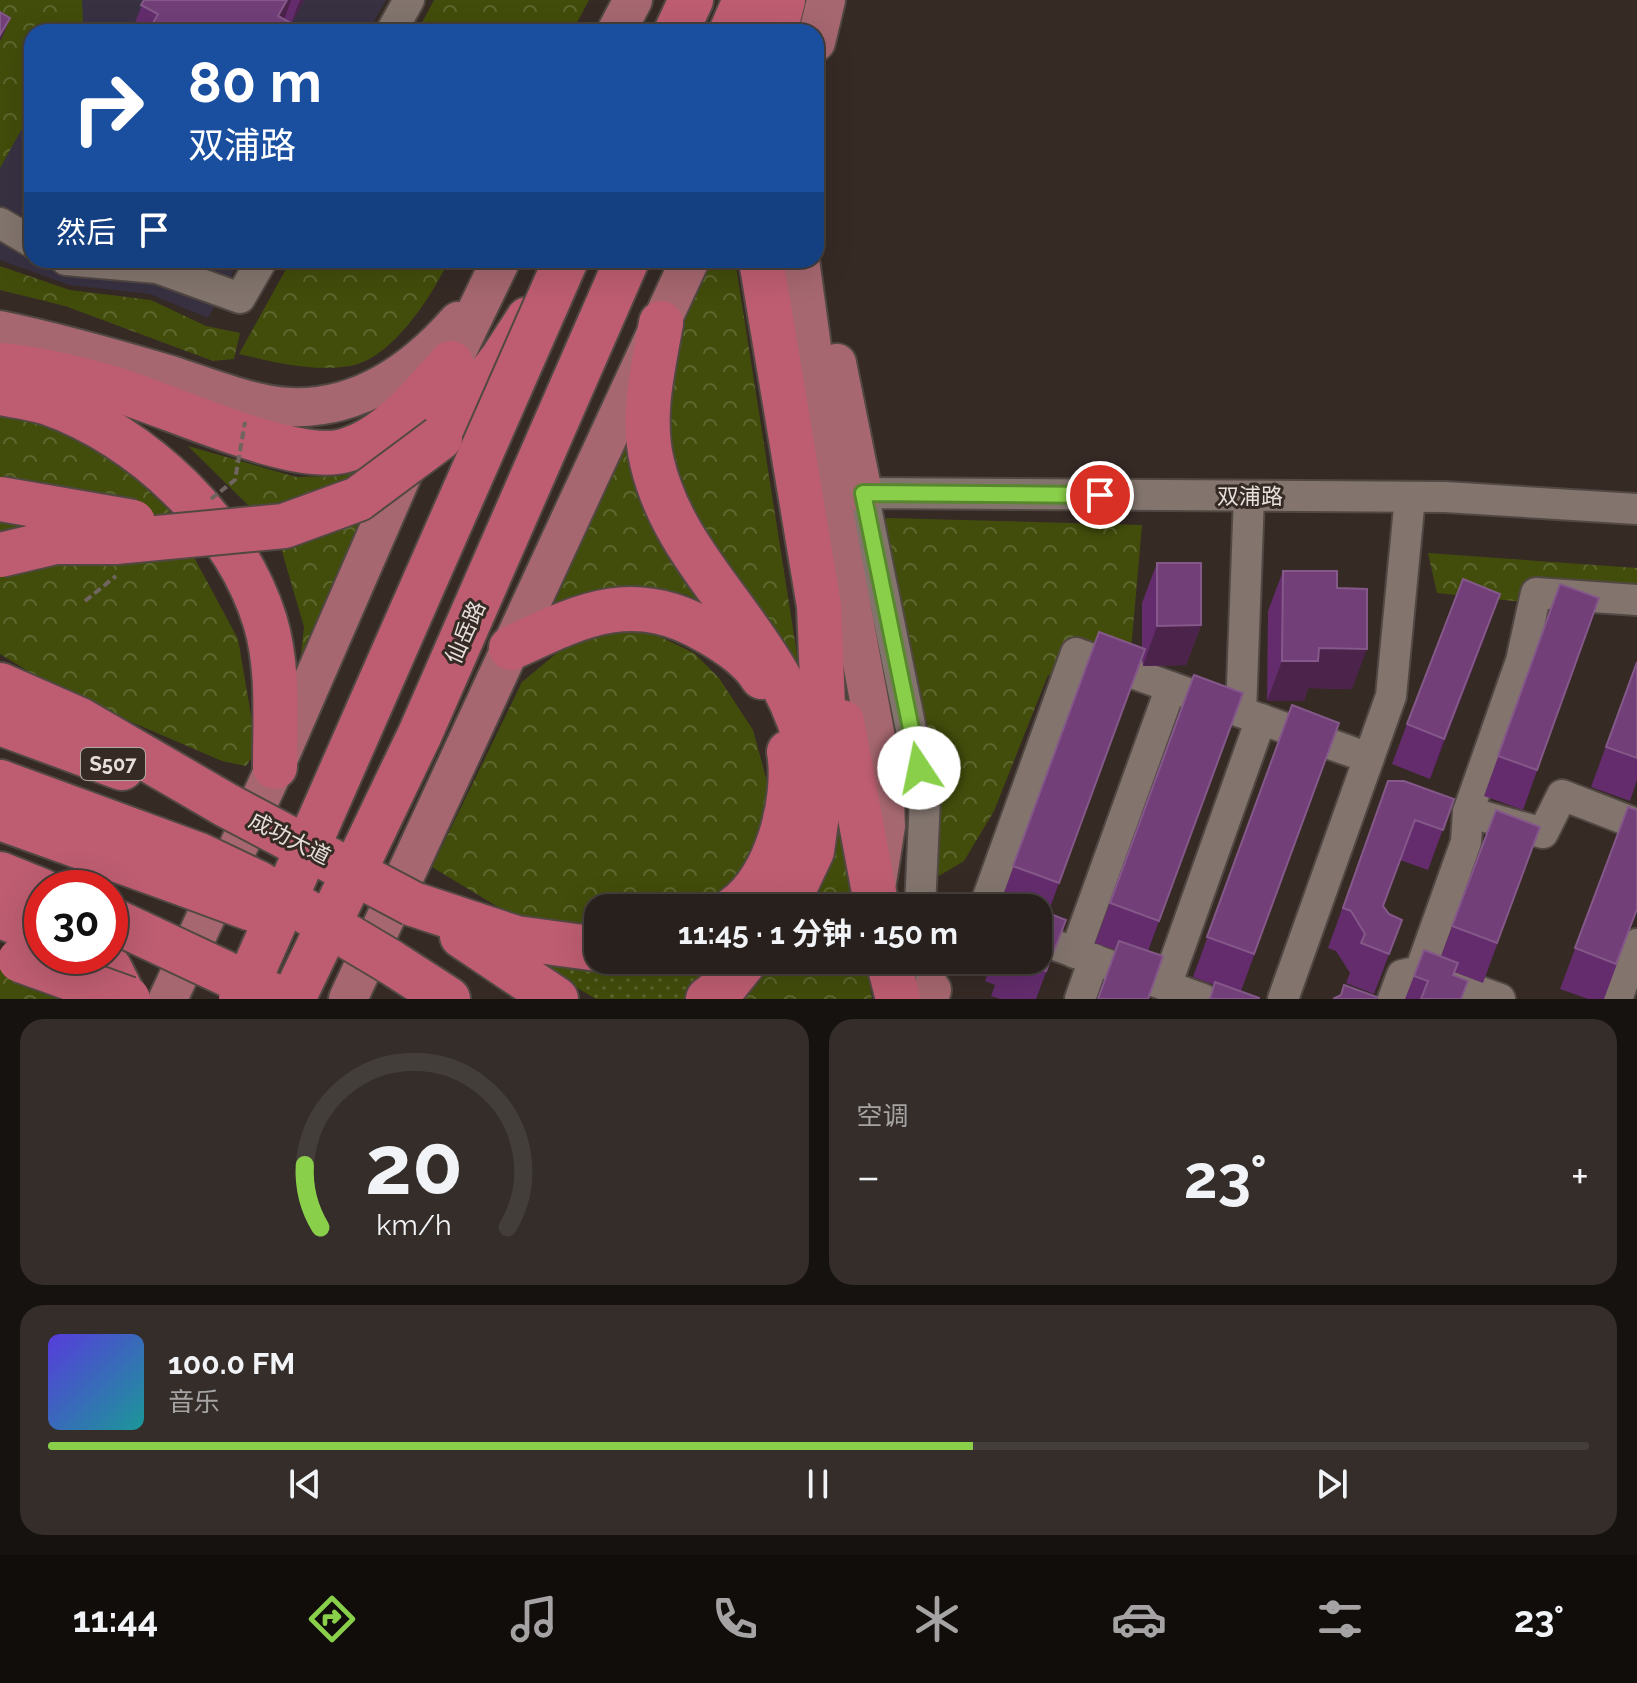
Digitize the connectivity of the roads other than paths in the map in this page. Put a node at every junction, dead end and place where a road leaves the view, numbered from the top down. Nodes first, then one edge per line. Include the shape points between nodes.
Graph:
1 (409, 0) edge
2 (633, 0) edge
3 (659, 0) edge
4 (691, 0) edge
5 (745, 0) edge
6 (783, 0) edge
7 (810, 0) edge
8 (826, 0) edge
9 (396, 24) edge
10 (620, 24) edge
11 (653, 24) edge
12 (680, 24) edge
13 (734, 24) edge
14 (777, 24) edge
15 (799, 24) edge
16 (820, 24) edge
17 (0, 223) edge
18 (24, 237) edge
19 (157, 268) edge
20 (257, 268) edge
21 (561, 268) edge
22 (562, 268) edge
23 (624, 268) edge
24 (686, 268) edge
25 (762, 268) edge
26 (801, 268) edge
27 (815, 268) edge
28 (493, 274) edge
29 (661, 323) junction
30 (0, 330) edge
31 (451, 363) junction
32 (0, 365) edge
33 (0, 393) edge
34 (863, 493) junction
35 (1249, 496) junction
36 (1410, 497) junction
37 (0, 499) edge
38 (1637, 509) edge
39 (207, 517) junction
40 (0, 555) edge
41 (1637, 600) edge
42 (819, 606) junction
43 (511, 648) junction
44 (0, 685) edge
45 (1171, 687) junction
46 (1251, 716) junction
47 (0, 723) edge
48 (1369, 758) junction
49 (275, 767) junction
50 (0, 782) edge
51 (226, 805) junction
52 (1468, 812) junction
53 (0, 818) edge
54 (1637, 824) edge
55 (812, 851) junction
56 (193, 870) junction
57 (0, 874) edge
58 (24, 884) edge
59 (750, 894) edge
60 (792, 894) edge
61 (874, 894) edge
62 (877, 894) edge
63 (921, 894) edge
64 (989, 894) edge
65 (413, 904) junction
66 (0, 916) edge
67 (24, 925) edge
68 (128, 927) edge
69 (0, 943) edge
70 (1052, 944) edge
71 (1637, 944) edge
72 (584, 947) edge
73 (0, 950) edge
74 (1085, 956) junction
75 (1420, 971) junction
76 (113, 974) edge
77 (905, 974) edge
78 (924, 989) edge
79 (1189, 995) edge
80 (93, 999) edge
81 (126, 999) edge
82 (168, 999) edge
83 (241, 999) edge
84 (282, 999) edge
85 (293, 999) edge
86 (348, 999) edge
87 (448, 999) edge
88 (556, 999) edge
89 (1080, 999) edge
90 (1283, 999) edge
91 (1393, 999) edge
92 (1500, 999) edge
93 (1617, 999) edge

1 - 9 street
2 - 10 main road
3 - 11 highway
4 - 12 highway
5 - 13 highway
6 - 14 highway
7 - 15 main road
8 - 16 main road
17 - 18 street
19 - 20 street via 240,298
21 - 39 highway, bridge via 502,359 440,438 358,499 284,526
22 - 83 highway, bridge
23 - 85 highway, 仙岳路, bridge via 420,734
24 - 29 main road
25 - 42 highway
26 - 62 main road via 836,522 884,781 886,826
27 - 34 main road
28 - 30 main road via 427,356 391,380 347,399 290,407
28 - 31 main road
29 - 43 main road
29 - 55 highway via 647,404 651,460 667,512 780,677 805,731 813,774
31 - 32 highway via 398,422 343,451 295,451 109,387
31 - 49 main road
33 - 49 highway via 48,403 114,435 159,467 203,511 238,563 265,621 275,686
34 - 35 street, 双浦路
34 - 63 street via 925,798
35 - 36 street, 双浦路
35 - 46 street
36 - 38 street, 双浦路
36 - 48 street via 1391,696
37 - 39 highway, bridge
39 - 40 highway, bridge
41 - 52 street via 1536,593 1521,661
42 - 55 highway via 825,756
42 - 61 highway
43 - 59 highway via 577,616 634,607 686,618 727,643 759,673 781,712 794,779 779,845
43 - 86 main road
44 - 51 highway via 80,720
45 - 46 street
45 - 64 street via 1076,653
45 - 74 street
46 - 48 street
46 - 79 street
47 - 51 highway, 成功大道 / S507
48 - 90 street
49 - 82 main road
50 - 56 highway, S507
51 - 65 highway, 成功大道 / S507, bridge
52 - 54 street via 1543,833 1562,795
52 - 75 street via 1466,842
53 - 56 highway
55 - 60 highway
56 - 87 highway, S507, bridge via 258,883
57 - 58 highway
65 - 72 highway via 516,938
65 - 88 highway, 成功大道 / S507
66 - 67 highway
68 - 84 highway, bridge
69 - 80 main road via 66,965
70 - 74 street
71 - 93 street
73 - 81 highway, bridge
74 - 79 street
74 - 89 street
75 - 91 street via 1402,975
75 - 92 street
76 - 81 highway
77 - 78 highway

